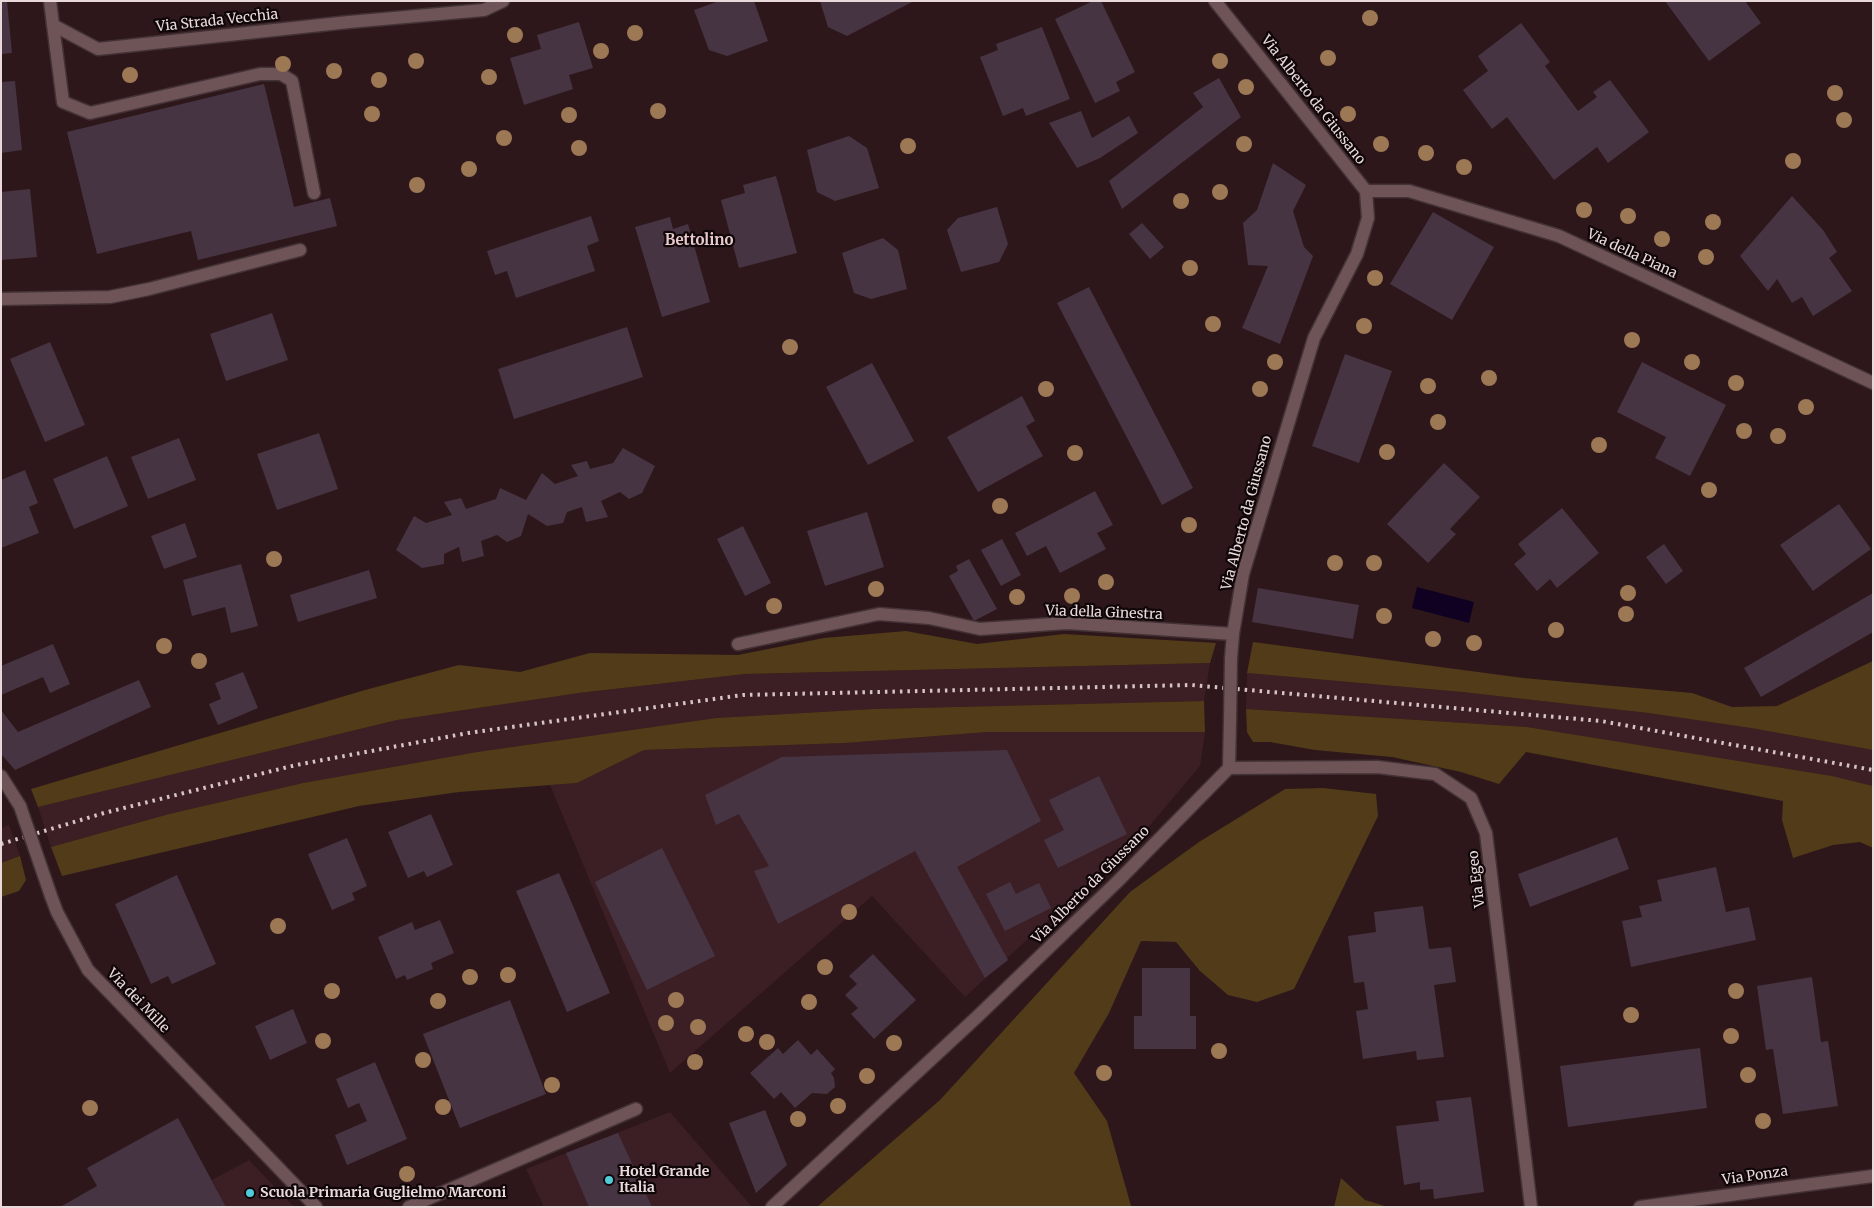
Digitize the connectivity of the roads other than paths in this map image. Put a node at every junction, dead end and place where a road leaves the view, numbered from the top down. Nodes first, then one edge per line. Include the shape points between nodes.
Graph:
1 (50, 1) edge
2 (503, 1) edge
3 (1215, 1) edge
4 (53, 25) junction
5 (1366, 192) junction
6 (314, 193) dead end
7 (300, 250) dead end
8 (1, 299) edge
9 (1873, 382) edge
10 (1232, 634) junction
11 (738, 644) dead end
12 (1229, 768) junction
13 (1, 776) edge
14 (636, 1109) dead end
15 (1873, 1176) edge
16 (316, 1207) edge
17 (409, 1207) edge
18 (772, 1207) edge
19 (1532, 1207) edge
20 (1640, 1207) edge

1 - 4 street
2 - 4 street, Via Strada Vecchia via 484,10 98,49
3 - 5 street, Via Alberto da Giussano
4 - 6 street via 63,102 90,112 260,74 281,74 292,81
5 - 9 street, Via della Piana via 1409,191 1559,236
5 - 10 street, Via Alberto da Giussano via 1368,218 1357,254 1314,338 1243,574
7 - 8 street via 110,297
10 - 11 street, Via della Ginestra via 1066,624 980,629 929,618 879,614
10 - 12 street, Via Alberto da Giussano, bridge
12 - 18 street, Via Alberto da Giussano via 979,1015
12 - 19 street, Via Egeo via 1387,768 1435,774 1471,798 1486,833
13 - 16 street, Via dei Mille, bridge via 20,806 50,896 88,970
14 - 17 street
15 - 20 street, Via Ponza

